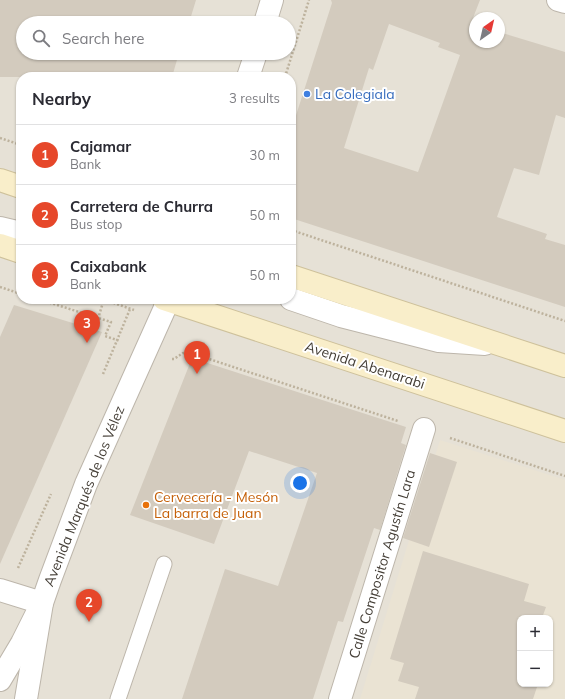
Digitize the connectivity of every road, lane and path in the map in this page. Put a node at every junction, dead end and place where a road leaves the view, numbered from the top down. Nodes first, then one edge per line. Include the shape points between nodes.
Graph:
1 (272, 0) edge
2 (309, 0) edge
3 (558, 0) edge
4 (565, 2) edge
5 (267, 16) edge
6 (296, 42) edge
7 (254, 60) edge
8 (290, 60) edge
9 (250, 72) edge
10 (287, 72) edge
11 (0, 138) edge
12 (16, 143) edge
13 (0, 180) edge
14 (16, 185) edge
15 (0, 228) edge
16 (16, 232) edge
17 (296, 232) edge
18 (0, 245) edge
19 (16, 250) edge
20 (296, 278) edge
21 (0, 287) edge
22 (16, 292) edge
23 (296, 301) edge
24 (53, 304) edge
25 (102, 304) edge
26 (165, 304) edge
27 (182, 304) edge
28 (98, 319) junction
29 (565, 320) edge
30 (502, 346) junction
31 (145, 349) junction
32 (565, 366) edge
33 (424, 429) junction
34 (565, 431) edge
35 (565, 476) edge
36 (164, 564) dead end
37 (0, 590) edge
38 (42, 603) junction
39 (0, 680) edge
40 (26, 699) edge
41 (118, 699) edge
42 (340, 699) edge

1 - 5 street
2 - 6 path
3 - 4 street
7 - 9 street
8 - 10 path
11 - 12 path
13 - 14 main road
15 - 16 street
17 - 29 path
18 - 19 main road
20 - 30 main road
21 - 22 path
23 - 30 street via 341,316 439,340
24 - 28 path
25 - 28 path
26 - 31 street, Avenida Marqués de los Vélez
27 - 34 main road, Avenida Abenarabi
28 - 31 path via 111,322 105,336
30 - 32 main road
31 - 33 path via 174,359 183,353 200,356
31 - 38 street, Avenida Marqués de los Vélez via 86,484
33 - 35 path
33 - 42 street, Calle Compositor Agustín Lara
36 - 41 lane
37 - 38 street
38 - 39 street
38 - 40 street, Avenida Marqués de los Vélez

